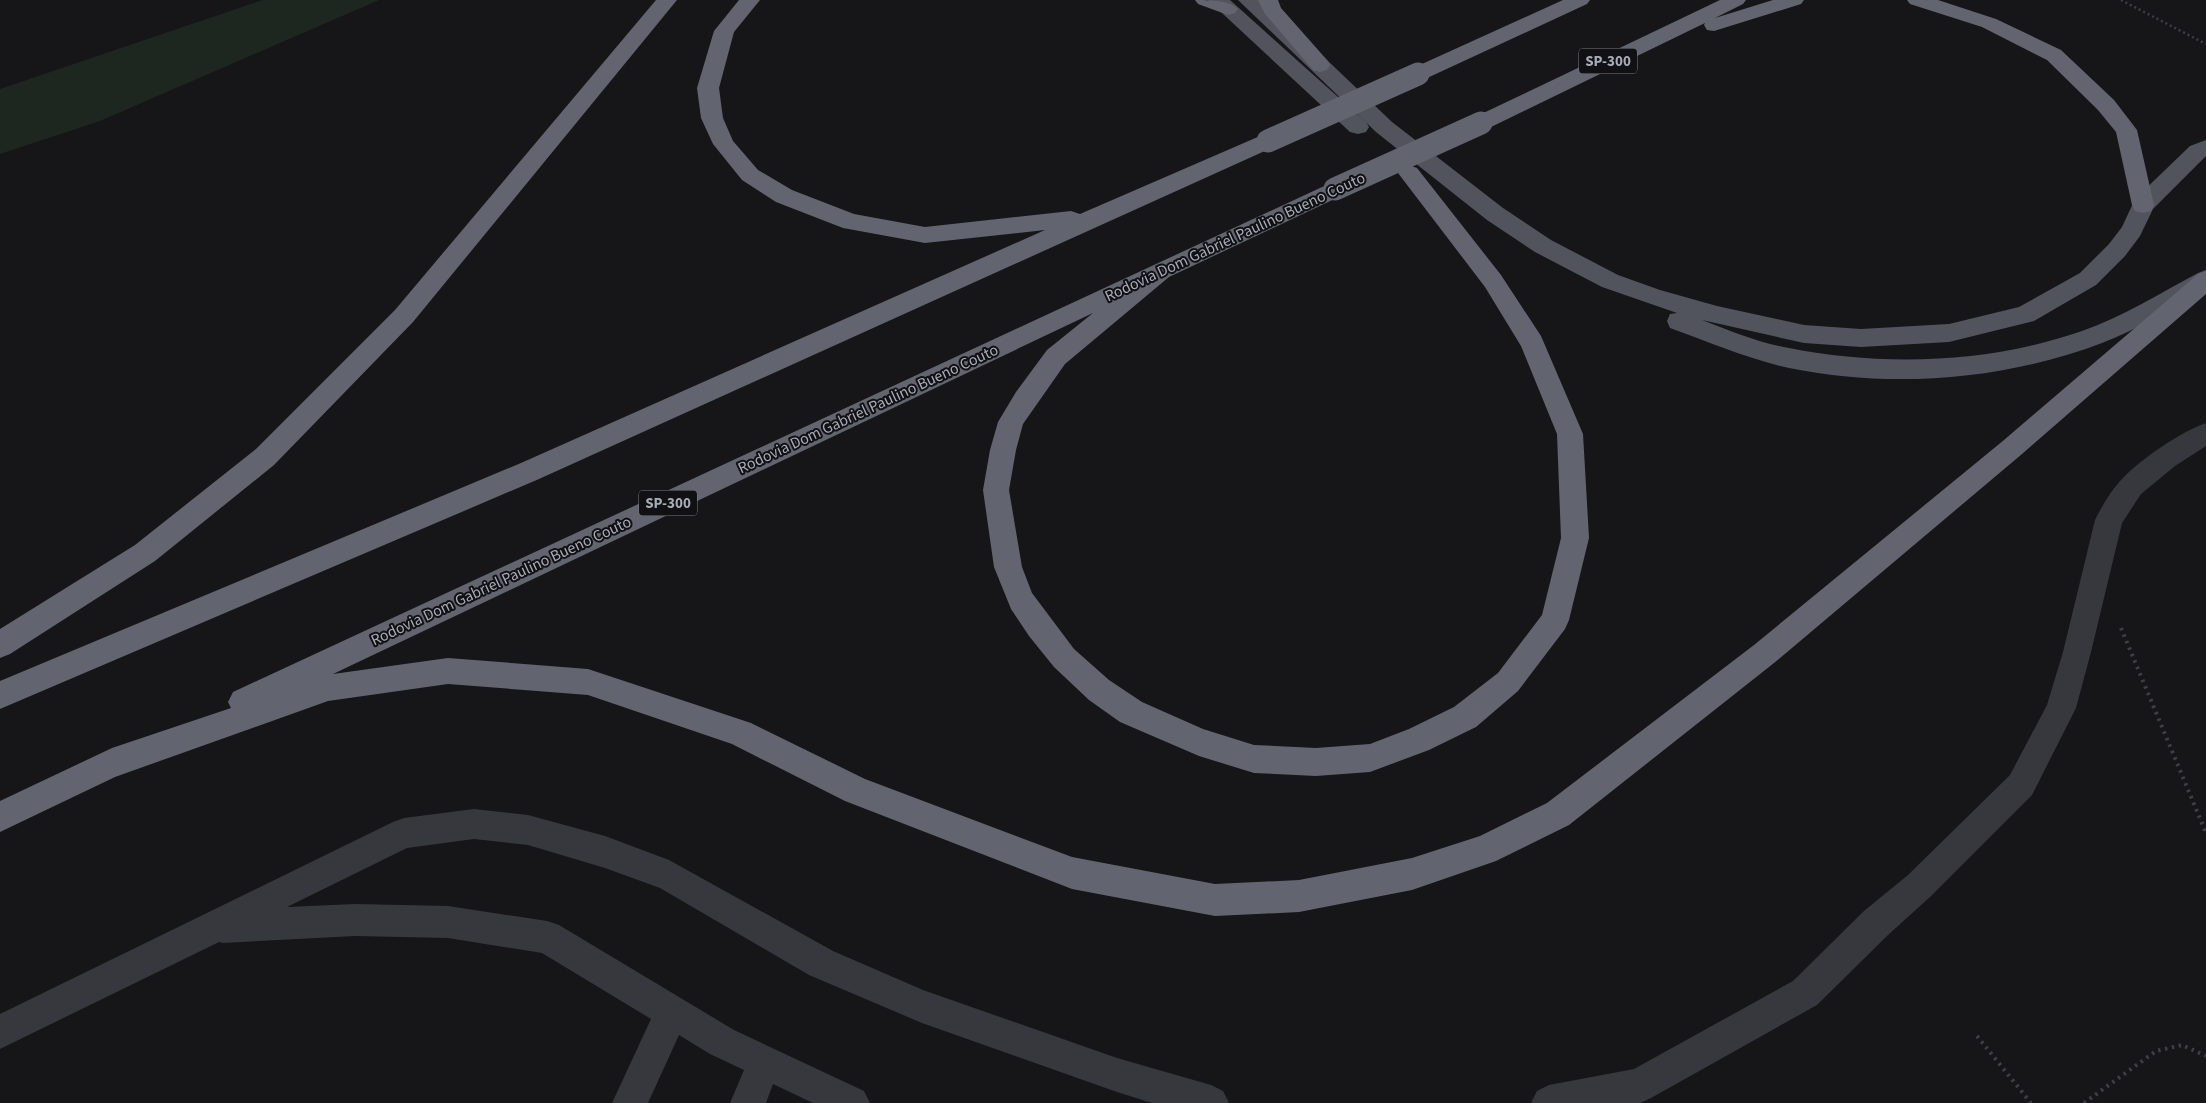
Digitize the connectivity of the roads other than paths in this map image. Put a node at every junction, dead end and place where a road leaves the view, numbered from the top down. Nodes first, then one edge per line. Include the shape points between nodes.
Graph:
1 (666, 0) edge
2 (750, 0) edge
3 (1205, 0) edge
4 (1268, 0) edge
5 (1580, 0) edge
6 (1736, 0) edge
7 (1794, 0) edge
8 (1917, 0) edge
9 (1231, 3) edge
10 (1559, 6) edge
11 (1615, 57) junction
12 (1320, 65) junction
13 (2206, 147) edge
14 (1408, 173) junction
15 (2144, 205) junction
16 (1095, 217) junction
17 (1160, 272) junction
18 (2206, 279) edge
19 (2206, 433) edge
20 (0, 645) edge
21 (0, 695) edge
22 (106, 766) junction
23 (0, 817) edge
24 (212, 928) junction
25 (672, 1012) junction
26 (0, 1032) edge
27 (765, 1062) junction
28 (630, 1103) edge
29 (748, 1103) edge
30 (852, 1103) edge
31 (1211, 1103) edge
32 (1549, 1103) edge

1 - 20 highway via 404,316 265,457 145,553
2 - 16 highway via 724,31 708,88 712,118 724,144 750,175 784,196 851,222 924,235
3 - 9 highway
4 - 12 highway via 1272,10
5 - 10 highway
6 - 11 highway, Rodovia Dom Gabriel Paulino Bueno Couto / SP-300
7 - 11 highway
8 - 15 highway via 1989,23 2054,55 2106,105 2126,130
9 - 12 main road
9 - 14 main road
10 - 16 highway, bridge via 1418,74
11 - 17 highway, Rodovia Dom Gabriel Paulino Bueno Couto / SP-300, bridge
12 - 15 main road via 1384,128 1542,246 1610,281 1654,297 1804,334 1860,338 1949,333 2025,315 2088,279 2117,250 2132,230
13 - 15 main road via 2198,151
14 - 17 highway via 1493,281 1532,343 1570,434 1575,538 1555,620 1508,682 1465,717 1418,740 1370,758 1316,762 1254,759 1200,742 1131,712 1099,690 1064,658 1021,600 1008,567 996,490 1010,422 1056,357
14 - 18 main road via 1528,255 1578,281 1626,302 1790,358 1855,366 1920,368 2015,359 2092,337
16 - 21 highway via 530,471
17 - 22 highway, Rodovia Dom Gabriel Paulino Bueno Couto / SP-300
18 - 22 highway via 2013,447 1764,654 1558,814 1485,850 1412,874 1299,896 1215,900 1072,873 856,791 740,733 588,682 448,671 328,688
19 - 32 street via 2166,458 2132,486 2109,520 2078,652 2061,708 2021,785 1805,994 1639,1086
22 - 23 highway, Rodovia Dom Gabriel Paulino Bueno Couto / SP-300
24 - 25 street via 355,920 448,922 547,937
24 - 26 street
24 - 31 street via 404,833 474,824 528,830 605,852 669,876 821,963 922,1006 1117,1075
25 - 27 street via 722,1042
25 - 28 street
27 - 29 street
27 - 30 street

